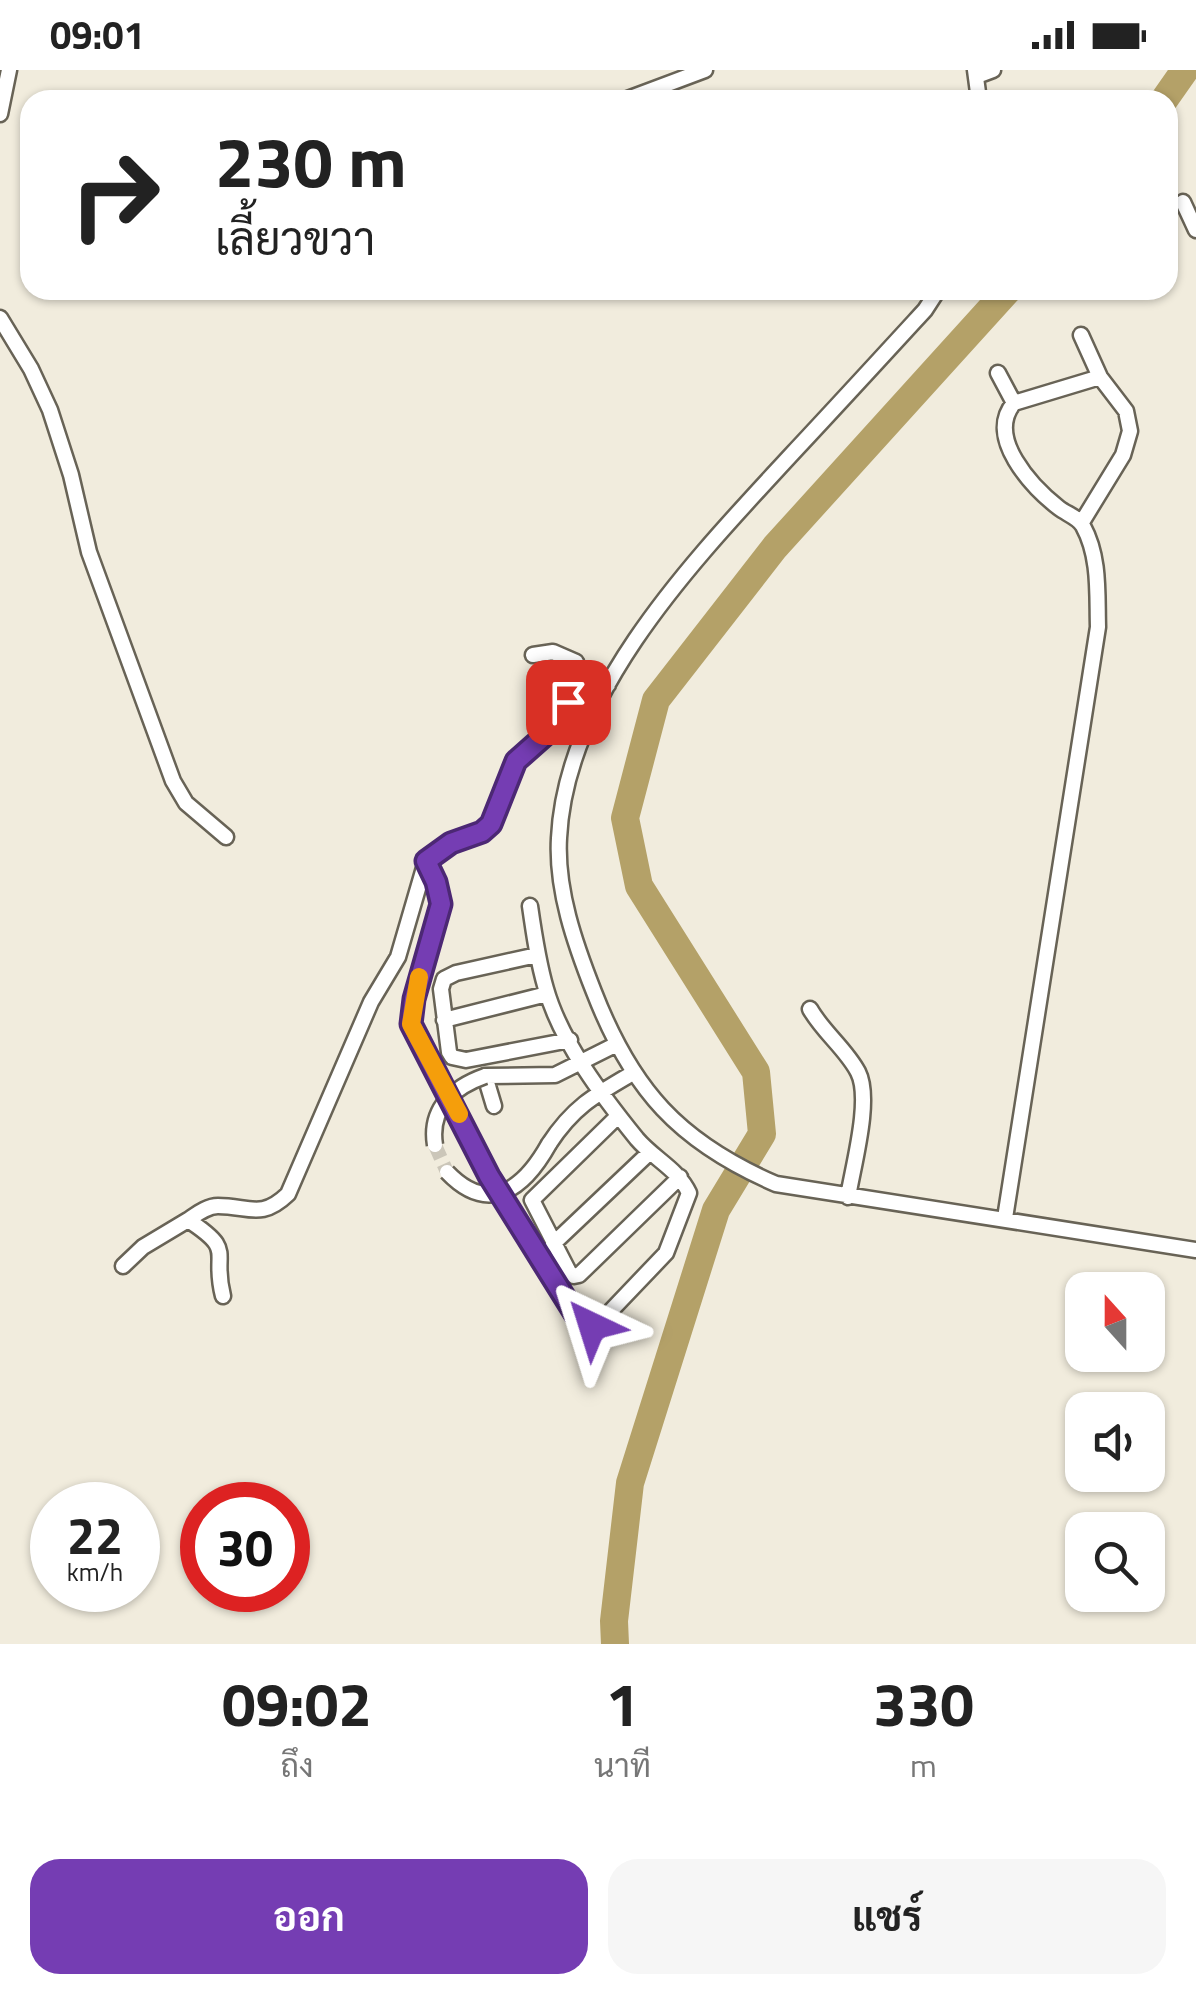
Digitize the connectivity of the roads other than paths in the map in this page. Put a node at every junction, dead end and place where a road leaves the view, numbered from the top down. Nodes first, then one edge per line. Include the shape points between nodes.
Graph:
1 (9, 70) edge
2 (705, 70) edge
3 (993, 70) edge
4 (976, 73) edge
5 (652, 90) edge
6 (0, 114) edge
7 (1183, 202) dead end
8 (1196, 230) edge
9 (930, 300) edge
10 (0, 318) edge
11 (1081, 335) dead end
12 (998, 373) dead end
13 (1100, 376) junction
14 (1014, 404) junction
15 (1082, 522) junction
16 (533, 655) dead end
17 (576, 662) dead end
18 (608, 686) junction
19 (226, 837) dead end
20 (426, 861) junction
21 (530, 906) dead end
22 (537, 955) junction
23 (547, 994) junction
24 (810, 1009) dead end
25 (444, 1020) junction
26 (570, 1040) junction
27 (617, 1044) junction
28 (581, 1062) junction
29 (632, 1073) junction
30 (485, 1076) junction
31 (599, 1092) junction
32 (494, 1106) dead end
33 (618, 1116) junction
34 (434, 1144) tunnel mouth
35 (649, 1153) junction
36 (447, 1172) tunnel mouth
37 (680, 1177) junction
38 (848, 1196) junction
39 (1005, 1218) junction
40 (188, 1220) junction
41 (553, 1244) junction
42 (1196, 1250) edge
43 (123, 1266) dead end
44 (223, 1296) dead end

1 - 6 street
2 - 5 street
3 - 4 street
7 - 8 street
9 - 18 street via 715,537
10 - 19 street via 50,410 89,552 173,781 186,803
11 - 13 street
12 - 14 street
13 - 14 street
13 - 15 street via 1126,411 1130,431 1123,455
14 - 15 street via 1004,420 1012,453 1047,498
15 - 39 street via 1096,562 1098,627
16 - 17 street via 552,652
18 - 20 street via 574,683 560,722 516,761 491,824
18 - 27 street via 576,756 559,836 560,879 587,974
20 - 37 street via 441,904 411,1024 489,1176 584,1324 604,1318 666,1254 690,1194
20 - 40 street via 406,939 371,1002 288,1194 264,1210 216,1206
21 - 22 street
22 - 23 street
22 - 25 street via 448,976 441,989
23 - 25 street
23 - 26 street
24 - 38 street via 862,1081
25 - 26 street via 449,1052 458,1060
26 - 28 street
27 - 28 street
27 - 29 street
28 - 30 street via 556,1075
28 - 31 street
29 - 31 street
29 - 38 street via 665,1112 731,1164 776,1184
30 - 32 street
30 - 34 street, bridge via 461,1084 444,1101
31 - 33 street
31 - 36 street, bridge via 566,1118 518,1187 496,1195 471,1191
33 - 35 street
33 - 41 street via 532,1200
35 - 37 street
35 - 41 street
37 - 41 street via 579,1275 569,1272
38 - 39 street
39 - 42 street
40 - 43 street
40 - 44 street via 214,1237 220,1250

